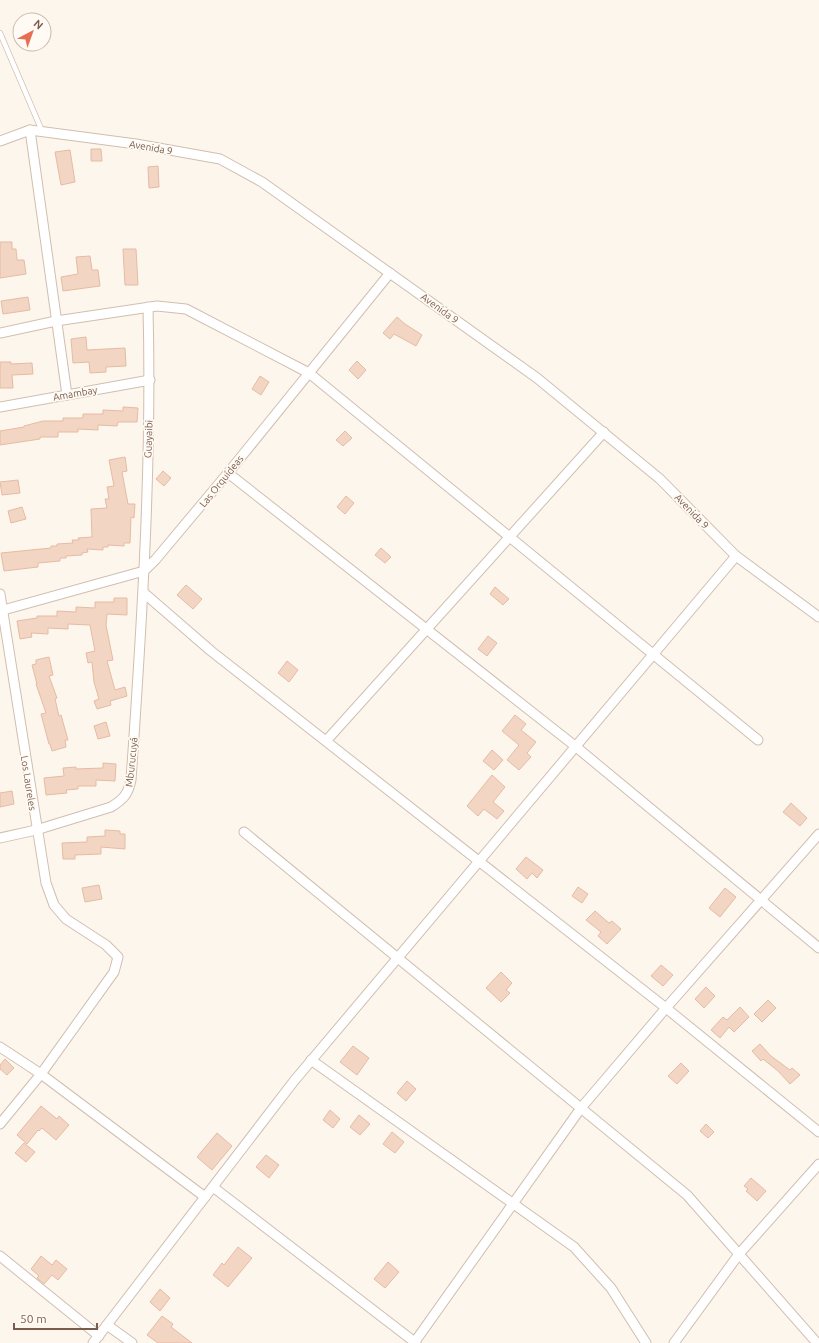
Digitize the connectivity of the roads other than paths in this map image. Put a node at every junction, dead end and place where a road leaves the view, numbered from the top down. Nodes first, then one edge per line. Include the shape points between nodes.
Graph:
1 (0, 33) edge
2 (30, 130) junction
3 (42, 131) junction
4 (0, 141) edge
5 (390, 273) junction
6 (148, 307) junction
7 (56, 321) junction
8 (0, 333) edge
9 (309, 373) junction
10 (150, 380) junction
11 (67, 395) junction
12 (0, 407) edge
13 (604, 432) junction
14 (228, 473) junction
15 (510, 537) junction
16 (736, 556) junction
17 (144, 570) junction
18 (144, 593) junction
19 (0, 594) edge
20 (1, 610) edge
21 (819, 617) edge
22 (427, 629) junction
23 (653, 654) junction
24 (758, 740) dead end
25 (326, 741) junction
26 (576, 746) junction
27 (36, 830) junction
28 (244, 832) dead end
29 (819, 834) edge
30 (0, 838) edge
31 (479, 861) junction
32 (761, 900) junction
33 (819, 948) edge
34 (398, 957) junction
35 (666, 1008) junction
36 (0, 1047) edge
37 (311, 1060) junction
38 (40, 1074) junction
39 (581, 1108) junction
40 (0, 1124) edge
41 (819, 1132) edge
42 (819, 1164) edge
43 (213, 1187) junction
44 (205, 1197) junction
45 (514, 1204) junction
46 (739, 1254) junction
47 (0, 1256) edge
48 (107, 1325) junction
49 (96, 1339) edge
50 (132, 1343) edge
51 (415, 1343) edge
52 (646, 1343) edge
53 (674, 1343) edge
54 (816, 1343) edge

1 - 3 lane
2 - 3 street, Avenida 9
2 - 4 street, Avenida 9
2 - 7 street
3 - 5 street, Avenida 9 via 220,159 262,182
5 - 9 street, Las Orquídeas
5 - 13 street, Avenida 9 via 537,378
6 - 7 street
6 - 9 street via 186,309
6 - 10 street, Guayaibi
7 - 8 street
7 - 11 street
9 - 14 street, Las Orquídeas
9 - 15 street
10 - 11 street, Amambay
10 - 17 street, Guayaibi
11 - 12 street, Amambay
13 - 15 street
13 - 16 street, Avenida 9 via 660,479
14 - 17 street, Las Orquídeas
14 - 22 street
15 - 22 street
15 - 23 street
16 - 21 street, Avenida 9
16 - 23 street
17 - 18 street, Guayaibi
17 - 20 street, Las Orquídeas
18 - 25 street via 211,651
18 - 27 street, Mburucuyá via 132,772 128,791 121,801 111,807
19 - 20 street, Los Laureles
20 - 27 street, Los Laureles
22 - 25 street
22 - 26 street
23 - 24 street
23 - 26 street
25 - 31 street
26 - 31 street
26 - 32 street
27 - 30 street, Mburucuyá
27 - 38 street, Los Laureles via 46,883 54,905 66,919 106,945 118,957 114,972
28 - 34 street
29 - 32 street
31 - 34 street
31 - 35 street
32 - 33 street
32 - 35 street
34 - 37 street
34 - 39 street
35 - 39 street
35 - 41 street
36 - 38 street
37 - 43 street
37 - 45 street
38 - 40 street
38 - 44 street
39 - 45 street
39 - 46 street via 687,1195
42 - 46 street
43 - 44 street
43 - 51 street
44 - 48 street
45 - 51 street
45 - 52 street via 574,1247 611,1288
46 - 53 street
46 - 54 street
47 - 49 street
48 - 49 street
48 - 50 street

